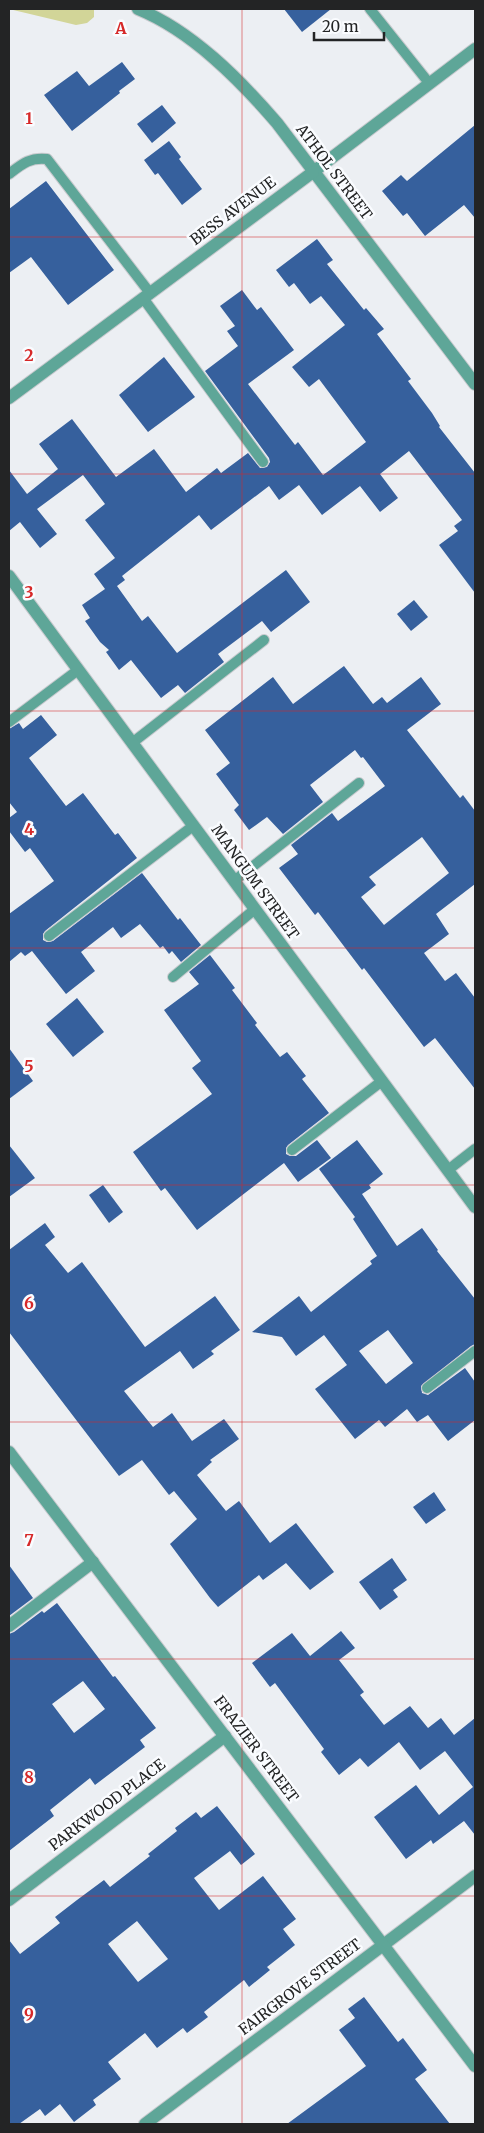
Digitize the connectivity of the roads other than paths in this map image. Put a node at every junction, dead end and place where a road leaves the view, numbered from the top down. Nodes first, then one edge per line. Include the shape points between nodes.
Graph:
1 (138, 9) edge
2 (370, 9) edge
3 (475, 48) edge
4 (430, 84) junction
5 (313, 172) junction
6 (9, 174) edge
7 (147, 296) junction
8 (475, 384) edge
9 (9, 398) edge
10 (263, 462) dead end
11 (9, 576) edge
12 (264, 640) dead end
13 (78, 670) junction
14 (9, 722) edge
15 (132, 743) junction
16 (359, 783) dead end
17 (193, 826) junction
18 (234, 881) junction
19 (255, 909) junction
20 (49, 936) dead end
21 (173, 977) dead end
22 (382, 1081) junction
23 (475, 1149) edge
24 (292, 1150) dead end
25 (448, 1170) junction
26 (475, 1207) edge
27 (475, 1351) edge
28 (427, 1388) dead end
29 (9, 1452) edge
30 (93, 1562) junction
31 (9, 1626) edge
32 (225, 1736) junction
33 (475, 1876) edge
34 (9, 1900) edge
35 (384, 1944) junction
36 (475, 2066) edge
37 (145, 2124) edge

1 - 5 street, ATHOL STREET via 178,30 247,88
2 - 4 lane
3 - 4 street, BESS AVENUE
4 - 5 street, BESS AVENUE
5 - 7 street, BESS AVENUE
5 - 8 street, ATHOL STREET
6 - 7 lane via 26,161 47,159
7 - 9 street, BESS AVENUE
7 - 10 lane
11 - 13 street, MANGUM STREET
12 - 15 lane
13 - 14 lane
13 - 15 street, MANGUM STREET
15 - 17 street, MANGUM STREET
16 - 18 lane
17 - 18 street, MANGUM STREET
17 - 20 lane
18 - 19 street, MANGUM STREET
19 - 21 lane
19 - 22 street, MANGUM STREET
22 - 24 lane
22 - 25 street, MANGUM STREET
23 - 25 lane
25 - 26 street, MANGUM STREET
27 - 28 lane
29 - 30 street, FRAZIER STREET
30 - 31 street
30 - 32 street, FRAZIER STREET
32 - 34 street, PARKWOOD PLACE
32 - 35 street, FRAZIER STREET
33 - 35 street, FAIRGROVE STREET
35 - 36 street, FRAZIER STREET
35 - 37 street, FAIRGROVE STREET

